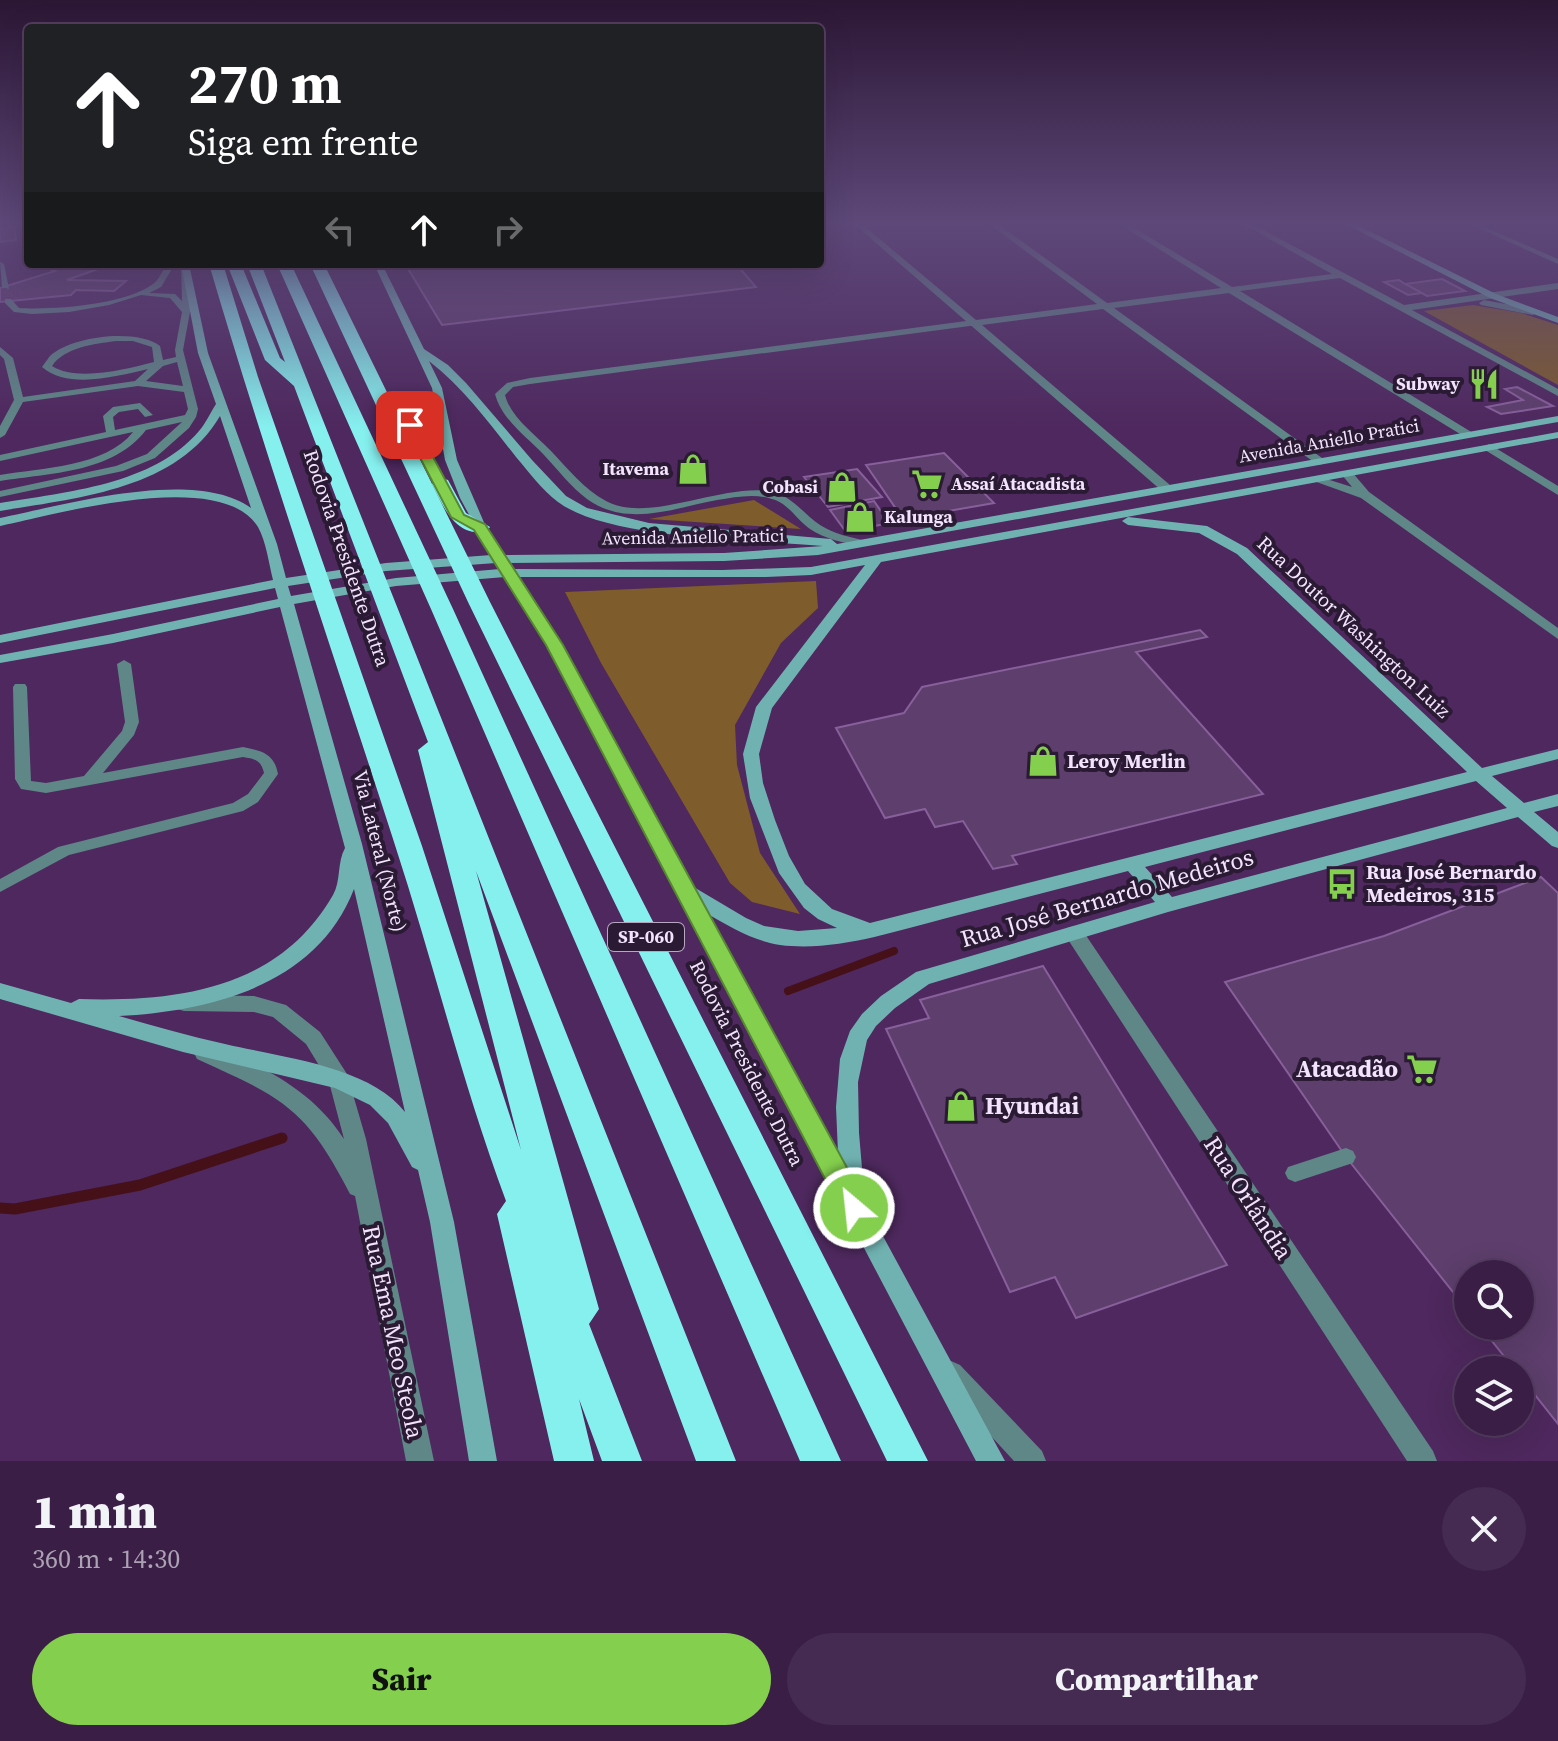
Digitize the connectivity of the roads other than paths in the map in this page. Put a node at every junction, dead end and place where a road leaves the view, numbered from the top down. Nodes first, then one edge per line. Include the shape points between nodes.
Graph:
1 (139, 292) edge
2 (186, 292) edge
3 (191, 292) edge
4 (225, 292) edge
5 (245, 292) edge
6 (265, 292) edge
7 (297, 292) edge
8 (331, 292) edge
9 (393, 292) edge
10 (938, 292) edge
11 (1087, 292) edge
12 (1205, 292) edge
13 (1235, 292) edge
14 (1374, 292) edge
15 (1485, 292) edge
16 (1512, 292) edge
17 (1506, 293) junction
18 (132, 295) junction
19 (1493, 296) junction
20 (8, 301) dead end
21 (1455, 301) junction
22 (1105, 305) junction
23 (1404, 308) junction
24 (186, 312) junction
25 (1533, 312) junction
26 (1558, 314) edge
27 (1558, 320) edge
28 (974, 323) junction
29 (0, 350) edge
30 (422, 351) junction
31 (181, 358) junction
32 (159, 365) junction
33 (138, 383) junction
34 (302, 385) junction
35 (189, 390) junction
36 (1558, 393) edge
37 (19, 400) junction
38 (220, 406) junction
39 (389, 410) junction
40 (148, 415) dead end
41 (191, 417) junction
42 (1558, 419) edge
43 (142, 428) junction
44 (111, 434) junction
45 (0, 435) edge
46 (1469, 435) junction
47 (1558, 435) edge
48 (1489, 448) junction
49 (0, 458) edge
50 (1318, 461) junction
51 (1348, 475) junction
52 (0, 478) edge
53 (1317, 480) junction
54 (1166, 488) junction
55 (1558, 491) edge
56 (0, 494) edge
57 (1365, 495) junction
58 (0, 507) edge
59 (1086, 521) junction
60 (0, 522) edge
61 (480, 527) junction
62 (270, 544) junction
63 (857, 544) junction
64 (875, 561) junction
65 (399, 627) junction
66 (1558, 635) edge
67 (0, 639) edge
68 (0, 661) edge
69 (124, 664) dead end
70 (20, 687) dead end
71 (1558, 754) edge
72 (1481, 776) junction
73 (89, 780) junction
74 (1558, 800) edge
75 (1522, 812) junction
76 (1558, 842) edge
77 (353, 844) junction
78 (1132, 864) junction
79 (0, 886) edge
80 (683, 888) junction
81 (1168, 905) junction
82 (880, 928) junction
83 (1074, 933) junction
84 (0, 991) edge
85 (184, 1003) junction
86 (46, 1004) junction
87 (183, 1043) junction
88 (339, 1080) junction
89 (492, 1119) junction
90 (1346, 1157) dead end
91 (1295, 1173) dead end
92 (365, 1203) junction
93 (854, 1208) junction
94 (442, 1222) junction
95 (932, 1354) junction
96 (618, 1448) edge
97 (420, 1461) edge
98 (483, 1461) edge
99 (574, 1461) edge
100 (716, 1461) edge
101 (821, 1461) edge
102 (908, 1461) edge
103 (991, 1461) edge
104 (1032, 1461) edge
105 (1423, 1461) edge

1 - 18 lane
2 - 24 lane
3 - 38 main road, Via Lateral (Norte)
4 - 89 highway, Rodovia Presidente Dutra via 409,846
5 - 34 highway via 273,360
6 - 34 highway, Rodovia Presidente Dutra
7 - 101 highway, SP-060
8 - 39 highway, Rodovia Presidente Dutra / SP-060
9 - 30 main road
10 - 28 street
11 - 22 street
12 - 22 street
13 - 46 street
14 - 23 street
15 - 19 main road
16 - 17 street
17 - 19 street
17 - 26 main road
18 - 20 lane via 44,312 17,310
18 - 24 lane via 172,296
19 - 21 street
19 - 25 main road
21 - 23 street
21 - 25 street
22 - 28 street
22 - 50 street
23 - 36 street
24 - 31 lane
25 - 27 main road
28 - 54 street
28 - 63 lane via 510,385 500,394 506,408 607,507 634,511 761,493 783,498 825,533
29 - 37 lane via 8,358
30 - 61 main road via 437,388 451,460
30 - 63 main road via 510,438 560,498 588,515 638,525
31 - 32 lane
31 - 35 lane
32 - 32 lane via 76,377 47,367 56,355 80,345 133,338 152,342
32 - 33 lane
33 - 35 lane
33 - 37 lane
34 - 65 highway, Rodovia Presidente Dutra
35 - 41 lane
37 - 45 lane
38 - 58 main road via 193,445 144,473 104,487
38 - 62 main road, Via Lateral (Norte)
39 - 61 highway via 410,425 458,517
39 - 102 highway, Rodovia Presidente Dutra / SP-060 via 479,602
40 - 44 lane via 140,406 116,409 108,416
41 - 43 lane
41 - 56 lane via 171,442 119,469
42 - 46 main road, Avenida Aniello Pratici
43 - 44 lane
43 - 52 lane via 131,445 113,455
44 - 49 lane
46 - 50 main road, Avenida Aniello Pratici
47 - 48 main road, Avenida Aniello Pratici
48 - 51 main road, Avenida Aniello Pratici
48 - 55 street
50 - 54 main road, Avenida Aniello Pratici
51 - 53 main road, Avenida Aniello Pratici
51 - 57 street
53 - 57 street
53 - 59 main road, Avenida Aniello Pratici
54 - 63 main road, Avenida Aniello Pratici
57 - 66 street
59 - 64 main road, Avenida Aniello Pratici
59 - 72 main road, Rua Doutor Washington Luiz via 1186,525 1229,543
60 - 62 main road via 94,504 204,495 240,505 260,523
61 - 80 main road via 554,645
62 - 77 main road, Via Lateral (Norte)
63 - 67 main road, Avenida Aniello Pratici via 715,558 572,555 408,565
64 - 68 main road, Avenida Aniello Pratici via 755,575 446,576 253,607
64 - 82 main road via 764,707 751,759 755,786 794,885 825,916
65 - 96 highway
65 - 100 highway, Rodovia Presidente Dutra
69 - 73 lane via 129,732
70 - 73 lane via 22,779 36,788
71 - 72 main road, Rua José Bernardo Medeiros
72 - 75 main road, Rua Doutor Washington Luiz
72 - 78 main road, Rua José Bernardo Medeiros
73 - 79 lane via 243,752 260,755 271,774 253,798 238,807 64,851
74 - 75 main road, Rua José Bernardo Medeiros
75 - 76 main road, Rua Doutor Washington Luiz
75 - 81 main road, Rua José Bernardo Medeiros
77 - 85 main road via 344,893 320,933 284,965 231,992
77 - 94 main road, Via Lateral (Norte)
78 - 81 main road
78 - 82 main road, Rua José Bernardo Medeiros
80 - 82 main road, Rua José Bernardo Medeiros via 735,924 784,941
80 - 93 main road
81 - 83 main road, Rua José Bernardo Medeiros
83 - 93 main road, Rua José Bernardo Medeiros via 923,978 891,998 867,1022 848,1070
83 - 105 street, Rua Orlândia
84 - 86 main road
85 - 86 main road via 132,1008
85 - 88 street via 254,1004 279,1011 313,1038
86 - 87 main road
87 - 88 main road
87 - 92 street via 290,1092 336,1142
88 - 92 street
88 - 94 main road via 378,1098 396,1116 413,1143
89 - 96 highway, Rodovia Presidente Dutra
89 - 99 highway
90 - 91 lane
92 - 97 street, Rua Ema Meo Steola
93 - 95 main road
94 - 98 main road, Via Lateral (Norte)
95 - 103 main road
95 - 104 street

